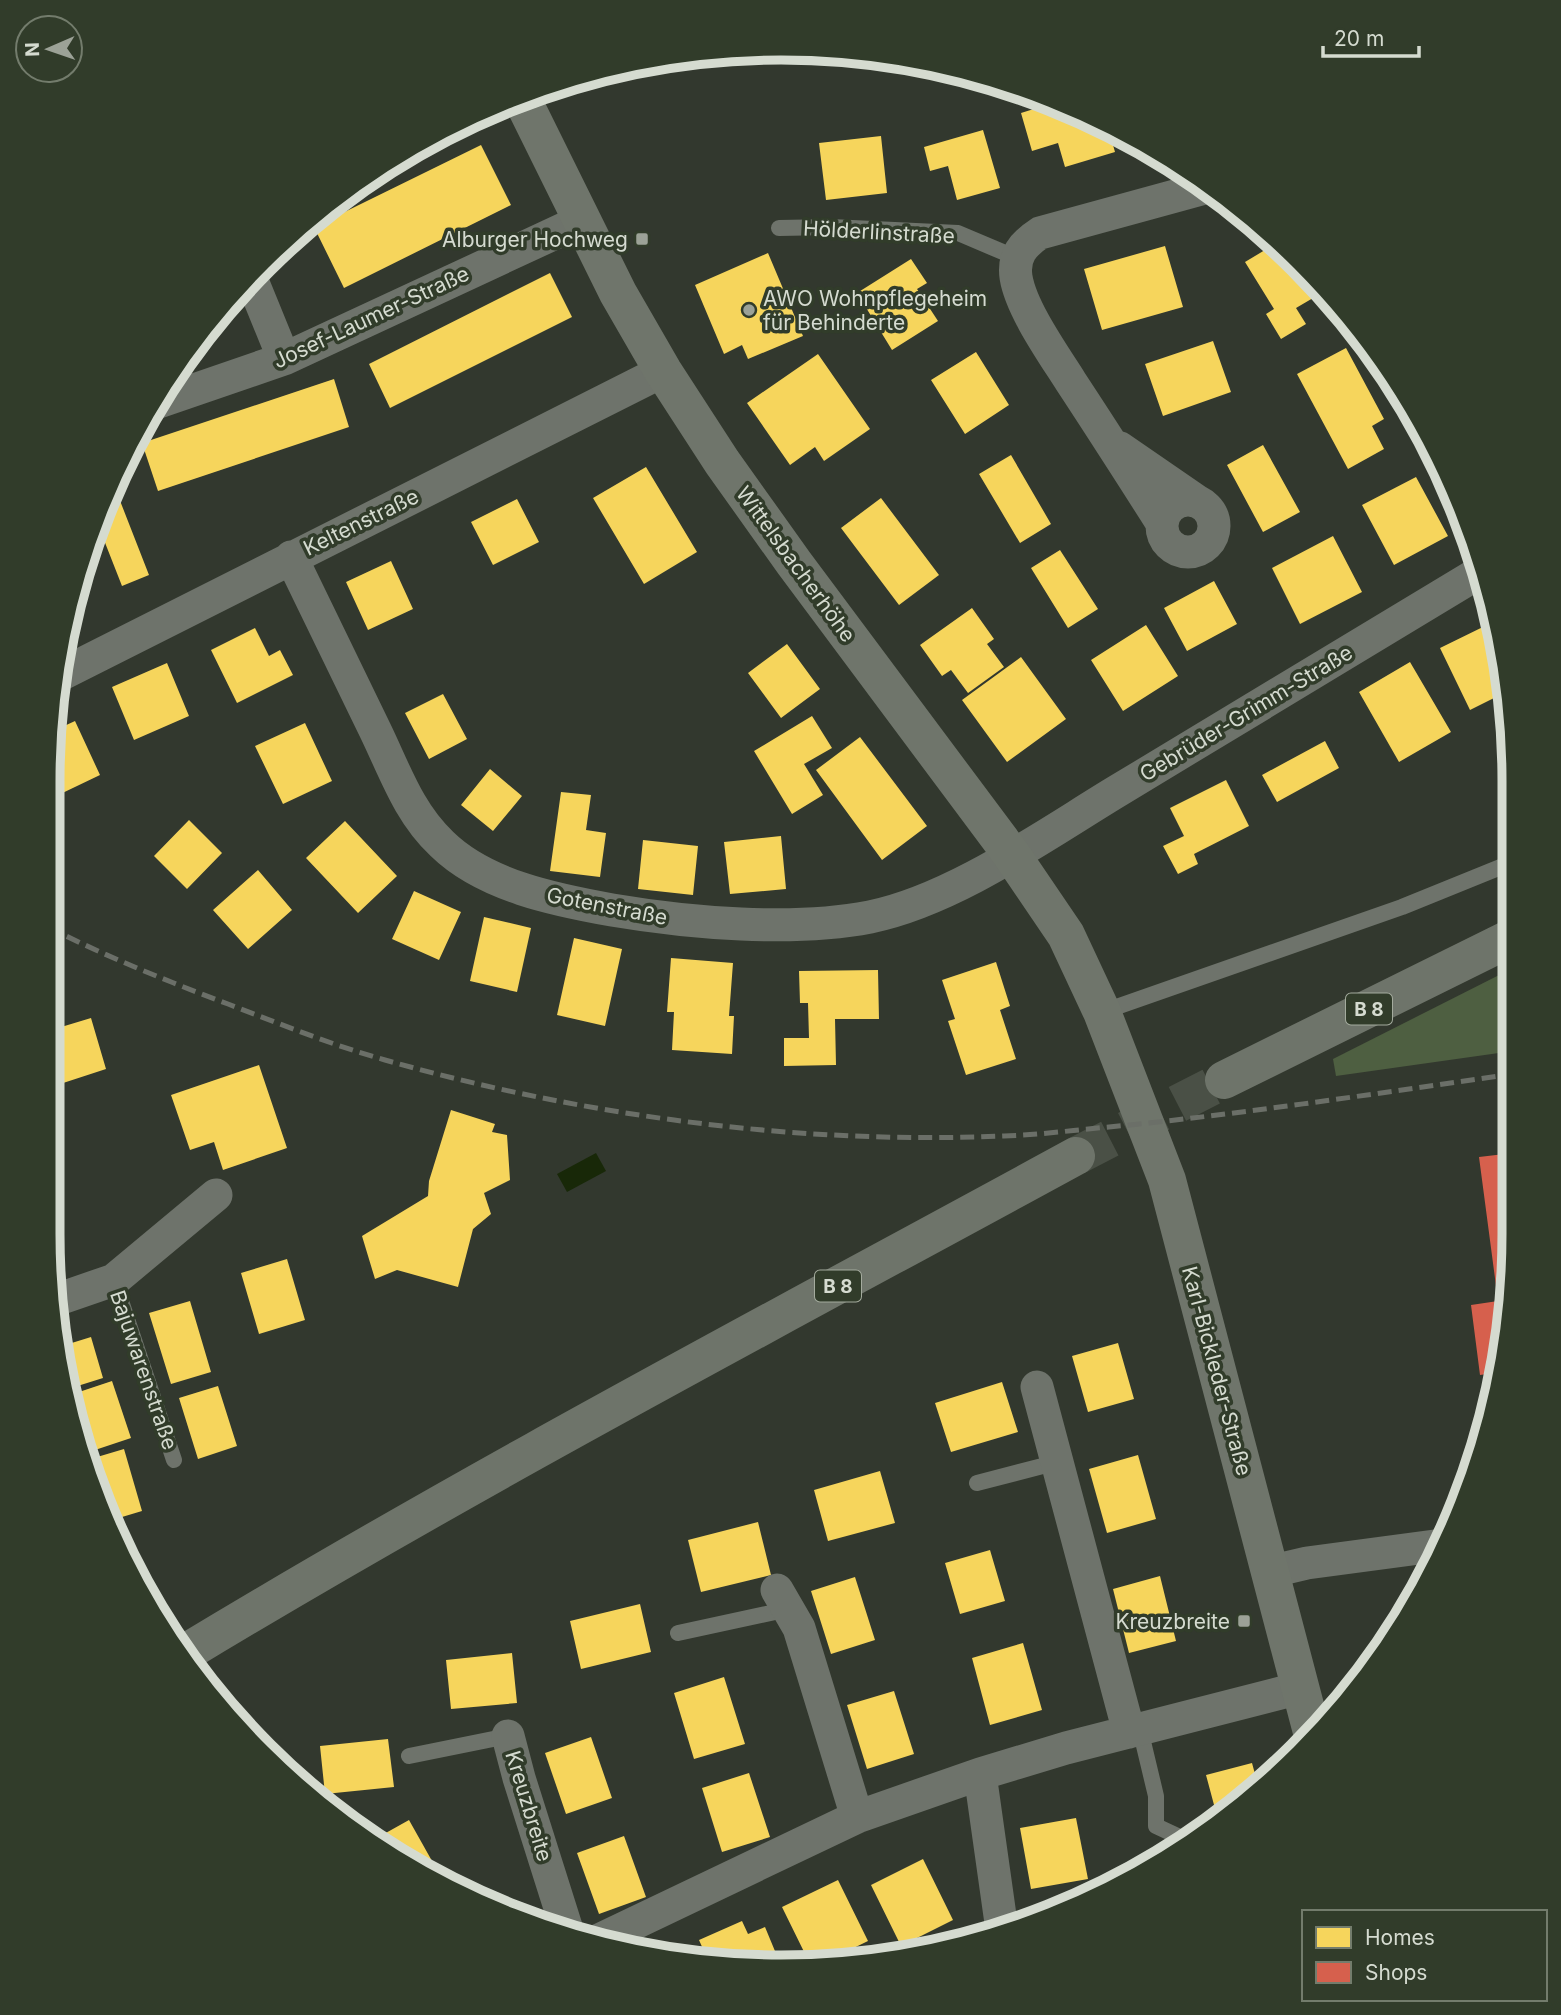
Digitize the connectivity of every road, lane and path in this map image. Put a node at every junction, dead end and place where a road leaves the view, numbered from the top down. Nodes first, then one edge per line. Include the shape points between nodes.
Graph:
1 (526, 106) edge
2 (1195, 191) edge
3 (581, 220) junction
4 (779, 228) dead end
5 (1017, 258) junction
6 (255, 288) edge
7 (284, 359) junction
8 (663, 371) junction
9 (170, 398) edge
10 (1109, 441) junction
11 (1197, 501) junction
12 (1162, 523) junction
13 (291, 557) junction
14 (1472, 577) edge
15 (68, 671) edge
16 (1011, 854) junction
17 (1502, 867) edge
18 (1502, 942) edge
19 (1102, 1012) junction
20 (1224, 1080) tunnel mouth
21 (1076, 1156) tunnel mouth
22 (216, 1195) dead end
23 (114, 1280) junction
24 (63, 1298) edge
25 (1037, 1387) dead end
26 (174, 1460) dead end
27 (1058, 1462) junction
28 (977, 1483) dead end
29 (1430, 1547) edge
30 (1269, 1572) junction
31 (783, 1600) joint
32 (678, 1633) dead end
33 (191, 1649) edge
34 (1300, 1688) junction
35 (1310, 1724) edge
36 (1135, 1731) junction
37 (508, 1736) joint
38 (409, 1756) dead end
39 (980, 1774) junction
40 (857, 1817) junction
41 (1178, 1836) edge
42 (1001, 1921) edge
43 (564, 1922) edge
44 (610, 1935) edge

1 - 3 street, Wittelsbacherhöhe
2 - 5 street via 1040,233 1025,243
3 - 7 street, Josef-Laumer-Straße
3 - 8 street, Wittelsbacherhöhe
4 - 5 lane, Hölderlinstraße via 958,233
5 - 10 street via 1016,278 1026,304
6 - 7 street
7 - 9 street, Josef-Laumer-Straße
8 - 13 street, Keltenstraße
8 - 16 street, Wittelsbacherhöhe via 794,563
10 - 11 street
10 - 12 street
11 - 12 street via 1186,499 1172,505
11 - 12 street via 1214,519 1213,534 1205,547 1191,552 1175,549 1165,538
13 - 15 street, Keltenstraße
13 - 16 street, Gotenstraße via 408,804 442,845 503,882 556,900 665,919 781,924 869,917 933,898
14 - 16 street, Gebrüder-Grimm-Straße
16 - 19 street, Wittelsbacherhöhe via 1066,935
17 - 19 lane via 1402,908
18 - 20 main road, B 8
19 - 30 street, Karl-Bickleder-Straße via 1167,1180
21 - 33 main road, B 8 via 328,1567
22 - 23 street, Bajuwarenstraße
23 - 24 street, Bajuwarenstraße
23 - 26 lane, Bajuwarenstraße
25 - 27 street
27 - 28 lane
27 - 36 street
29 - 30 street
30 - 34 street, Karl-Bickleder-Straße
31 - 32 lane
31 - 40 street via 799,1628
34 - 35 street, Karl-Bickleder-Straße
34 - 36 street
36 - 39 street
36 - 41 lane via 1156,1796 1156,1826
37 - 38 lane, Kreuzbreite
37 - 43 street, Kreuzbreite
39 - 40 street
39 - 42 street
40 - 44 street

